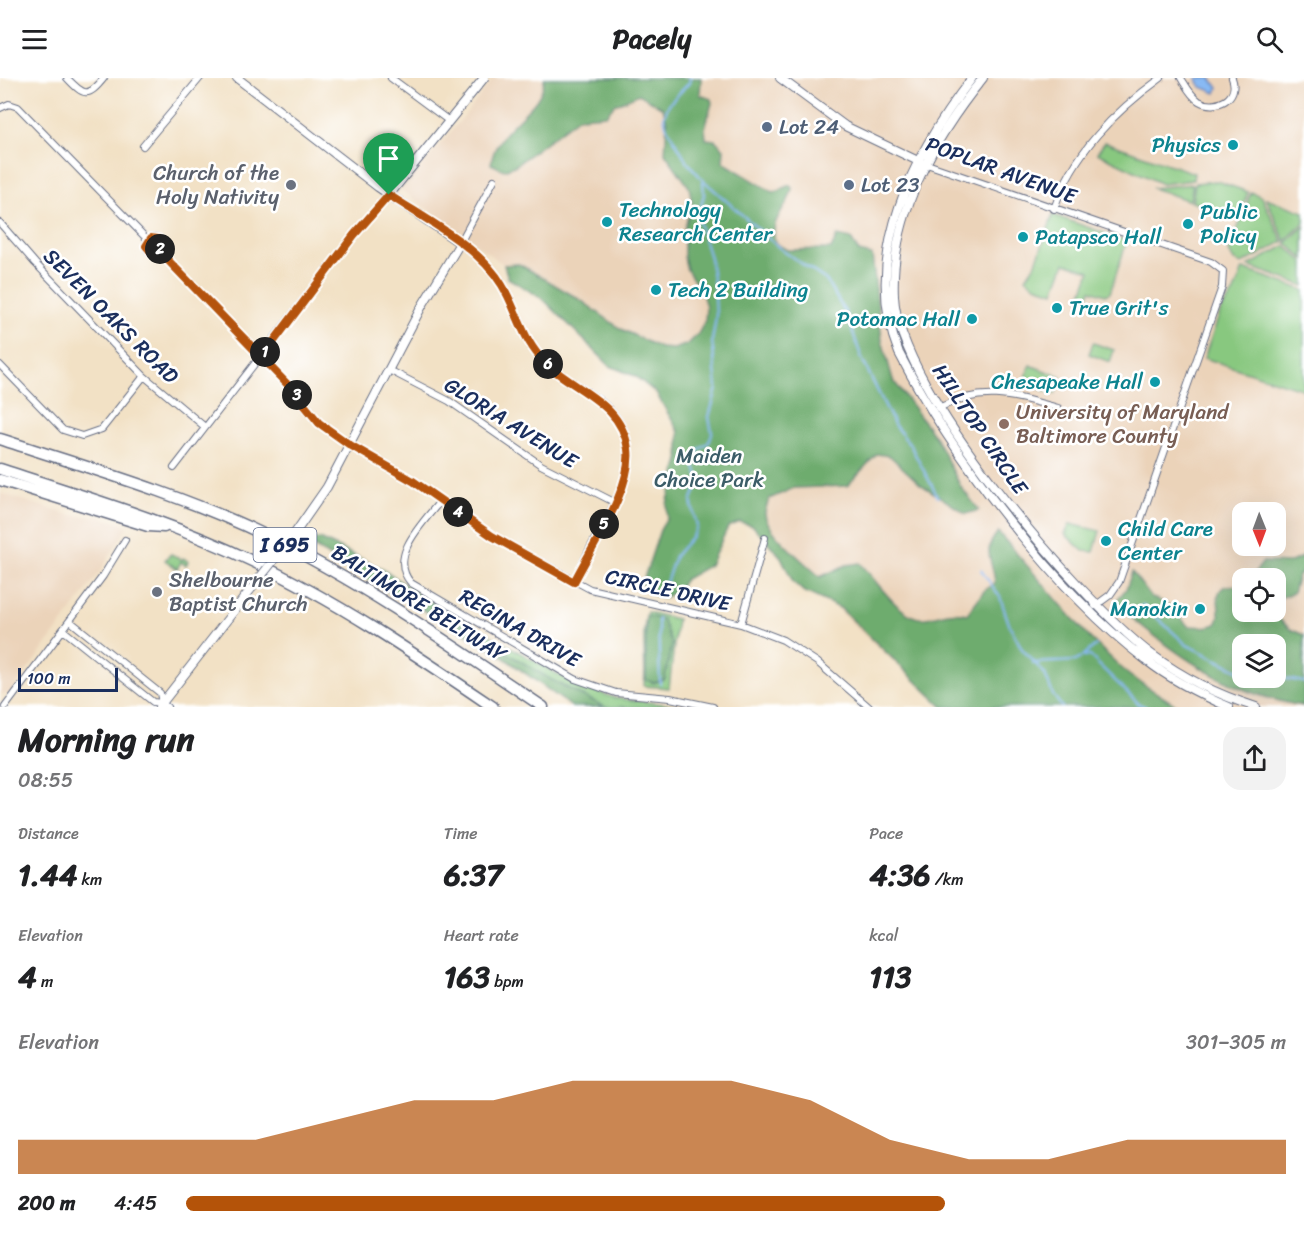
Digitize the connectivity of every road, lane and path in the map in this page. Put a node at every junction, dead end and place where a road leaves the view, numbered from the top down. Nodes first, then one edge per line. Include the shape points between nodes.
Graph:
1 (67, 78) edge
2 (104, 78) edge
3 (200, 78) edge
4 (237, 78) edge
5 (391, 78) edge
6 (484, 78) edge
7 (780, 78) edge
8 (972, 78) edge
9 (983, 78) edge
10 (1161, 78) edge
11 (1181, 78) edge
12 (1232, 78) edge
13 (0, 108) edge
14 (449, 122) junction
15 (143, 146) dead end
16 (922, 162) junction
17 (494, 180) dead end
18 (389, 195) junction
19 (1054, 209) junction
20 (0, 223) edge
21 (148, 240) junction
22 (460, 243) junction
23 (159, 251) junction
24 (262, 357) junction
25 (0, 365) edge
26 (389, 370) junction
27 (144, 376) junction
28 (936, 408) junction
29 (1058, 408) dead end
30 (205, 427) junction
31 (0, 439) edge
32 (350, 445) junction
33 (174, 468) dead end
34 (0, 469) edge
35 (0, 480) edge
36 (441, 500) junction
37 (616, 503) junction
38 (177, 528) junction
39 (765, 538) dead end
40 (125, 540) dead end
41 (574, 582) junction
42 (1094, 607) junction
43 (70, 621) junction
44 (741, 624) junction
45 (63, 630) junction
46 (0, 699) edge
47 (6, 706) edge
48 (163, 706) edge
49 (493, 707) edge
50 (543, 707) edge
51 (713, 707) edge
52 (869, 707) edge
53 (1229, 707) edge
54 (1256, 707) edge

1 - 2 street via 79,91 87,93
3 - 15 street
4 - 18 street
5 - 14 street
6 - 14 street
7 - 16 street, POPLAR AVENUE via 845,126
8 - 16 street, HILLTOP CIRCLE via 938,125
9 - 16 street, HILLTOP CIRCLE
10 - 19 street via 1127,105 1085,148
11 - 12 street via 1195,98 1209,105 1227,100 1233,89
13 - 21 street, CIRCLE DRIVE via 9,104 18,107
14 - 18 street
16 - 19 street, POPLAR AVENUE
16 - 28 street, HILLTOP CIRCLE via 896,253 894,297 907,349
17 - 22 street
18 - 22 street
18 - 24 street
19 - 42 street, POPLAR AVENUE via 1211,262 1223,271 1222,287 1119,582
20 - 27 street, SEVEN OAKS ROAD
21 - 23 street, CIRCLE DRIVE via 147,249 152,253
21 - 23 street, CIRCLE DRIVE via 158,239 162,245
22 - 26 street
22 - 37 street via 494,273 510,299 524,335 541,358 616,418 624,433 628,463
23 - 24 street, CIRCLE DRIVE
24 - 30 street
24 - 32 street, CIRCLE DRIVE via 319,423
25 - 27 street via 63,430 82,436 102,429
26 - 32 street
26 - 37 street, GLORIA AVENUE via 449,401 541,465
27 - 30 street, SEVEN OAKS ROAD
28 - 29 street via 967,396 992,393
28 - 42 street, HILLTOP CIRCLE
30 - 33 street
31 - 50 highway, BALTIMORE BELTWAY / I 695 via 161,491 265,535 364,588
32 - 36 street, CIRCLE DRIVE
32 - 48 street, bridge via 316,505
34 - 38 highway, I 695
35 - 38 highway via 148,526
36 - 41 street, CIRCLE DRIVE via 492,536
36 - 51 street, REGINA DRIVE via 402,556 403,570 411,583 575,679 616,693
37 - 41 street
38 - 49 highway, I 695 via 307,588
39 - 44 street
40 - 43 street
41 - 44 street, CIRCLE DRIVE via 613,596
42 - 53 street, HILLTOP CIRCLE via 1146,661 1174,680
42 - 54 street, HILLTOP CIRCLE via 1177,671 1209,689
43 - 45 street
43 - 48 street via 160,693
44 - 52 street, CIRCLE DRIVE via 799,649
45 - 47 street
45 - 48 street
46 - 47 street

